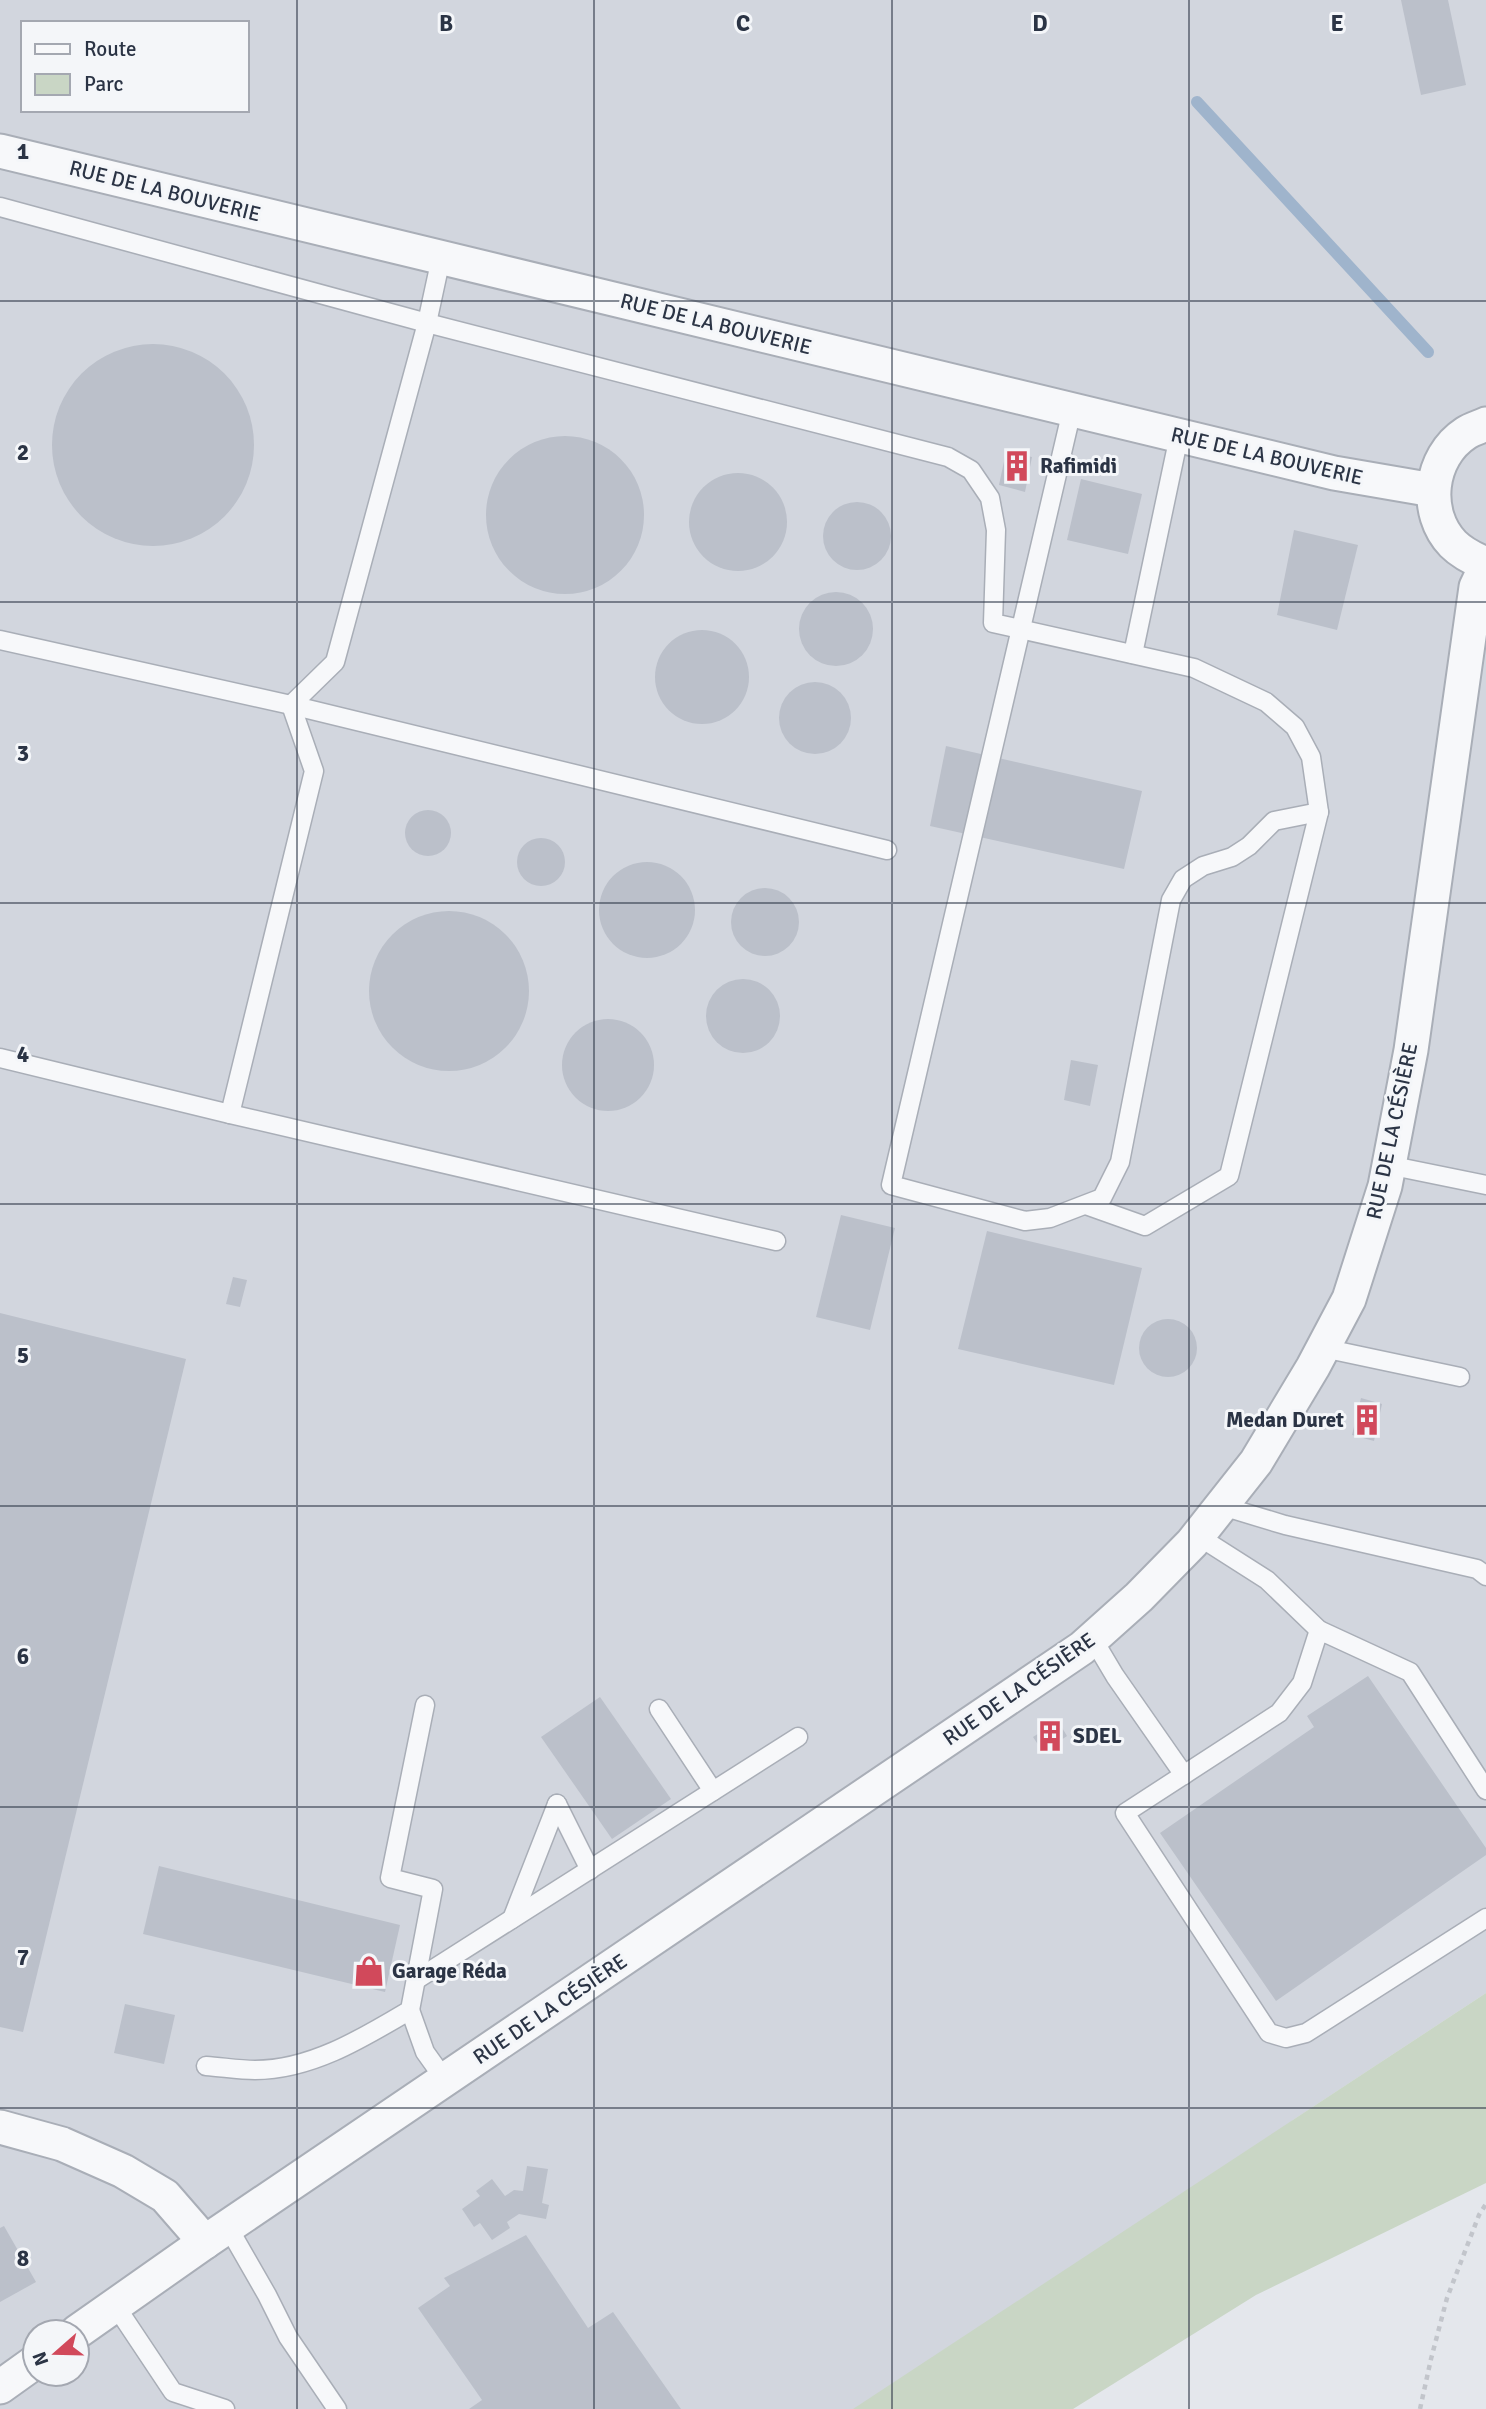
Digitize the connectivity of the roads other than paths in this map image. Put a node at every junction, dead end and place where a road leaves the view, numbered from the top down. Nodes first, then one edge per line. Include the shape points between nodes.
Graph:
1 (0, 151) edge
2 (0, 207) edge
3 (441, 258) junction
4 (427, 323) junction
5 (1072, 410) junction
6 (1486, 424) edge
7 (1180, 436) junction
8 (1433, 490) junction
9 (1486, 565) edge
10 (1022, 631) junction
11 (0, 639) edge
12 (1133, 654) junction
13 (291, 705) junction
14 (1319, 813) junction
15 (887, 850) dead end
16 (0, 1058) edge
17 (230, 1114) junction
18 (1388, 1165) junction
19 (1486, 1185) edge
20 (1086, 1205) junction
21 (776, 1241) dead end
22 (1323, 1348) junction
23 (1460, 1377) dead end
24 (1222, 1506) junction
25 (1198, 1536) junction
26 (1486, 1576) edge
27 (1319, 1630) junction
28 (1093, 1639) junction
29 (425, 1705) dead end
30 (659, 1709) dead end
31 (798, 1737) dead end
32 (1184, 1776) junction
33 (1486, 1790) edge
34 (713, 1791) junction
35 (590, 1870) junction
36 (1486, 1918) edge
37 (512, 1919) junction
38 (416, 1980) junction
39 (410, 2010) junction
40 (206, 2066) dead end
41 (445, 2080) junction
42 (0, 2127) edge
43 (217, 2234) junction
44 (115, 2305) junction
45 (91, 2322) edge
46 (21, 2372) edge
47 (0, 2387) edge
48 (225, 2409) edge
49 (337, 2409) edge

1 - 3 street, RUE DE LA BOUVERIE
2 - 4 lane
3 - 4 lane
3 - 5 street, RUE DE LA BOUVERIE
4 - 10 lane via 948,457 971,470 990,498 996,530 993,624
4 - 13 lane via 335,662
5 - 7 street, RUE DE LA BOUVERIE
5 - 10 lane
6 - 8 street via 1465,433 1449,448
7 - 8 street, RUE DE LA BOUVERIE via 1334,473
7 - 12 lane
8 - 9 street via 1434,510 1453,544
9 - 18 street, RUE DE LA CÉSIÈRE via 1476,587 1411,1050
10 - 12 lane
10 - 20 lane via 891,1185 1025,1221
11 - 13 lane
12 - 14 lane via 1194,668 1266,702 1295,727 1311,757
13 - 15 lane
13 - 17 lane via 314,771
14 - 20 lane via 1274,821 1232,857 1203,866 1183,879 1171,900 1120,1162 1102,1198
14 - 20 lane via 1229,1177 1145,1226
16 - 17 lane
17 - 21 lane
18 - 19 lane
18 - 22 street, RUE DE LA CÉSIÈRE via 1349,1299
22 - 23 lane
22 - 24 street, RUE DE LA CÉSIÈRE via 1256,1462
24 - 25 street, RUE DE LA CÉSIÈRE
24 - 26 lane via 1477,1569
25 - 27 lane via 1267,1580
25 - 28 street, RUE DE LA CÉSIÈRE
27 - 32 lane via 1302,1683 1279,1713
27 - 33 lane via 1410,1672
28 - 32 lane
28 - 41 street, RUE DE LA CÉSIÈRE
29 - 38 lane via 390,1878 433,1889
30 - 34 lane
31 - 34 lane
32 - 36 lane via 1125,1814 1269,2033 1286,2038 1306,2033
34 - 35 lane
35 - 37 lane
35 - 37 lane via 557,1804
37 - 38 lane
38 - 39 lane
39 - 40 lane via 297,2066 255,2070
39 - 41 lane via 425,2052
41 - 43 street, RUE DE LA CÉSIÈRE
42 - 43 street via 62,2144 123,2171
43 - 44 street, RUE DE LA CÉSIÈRE
43 - 49 lane via 267,2295 288,2337
44 - 45 street, RUE DE LA CÉSIÈRE
44 - 48 lane via 173,2392
46 - 47 street

